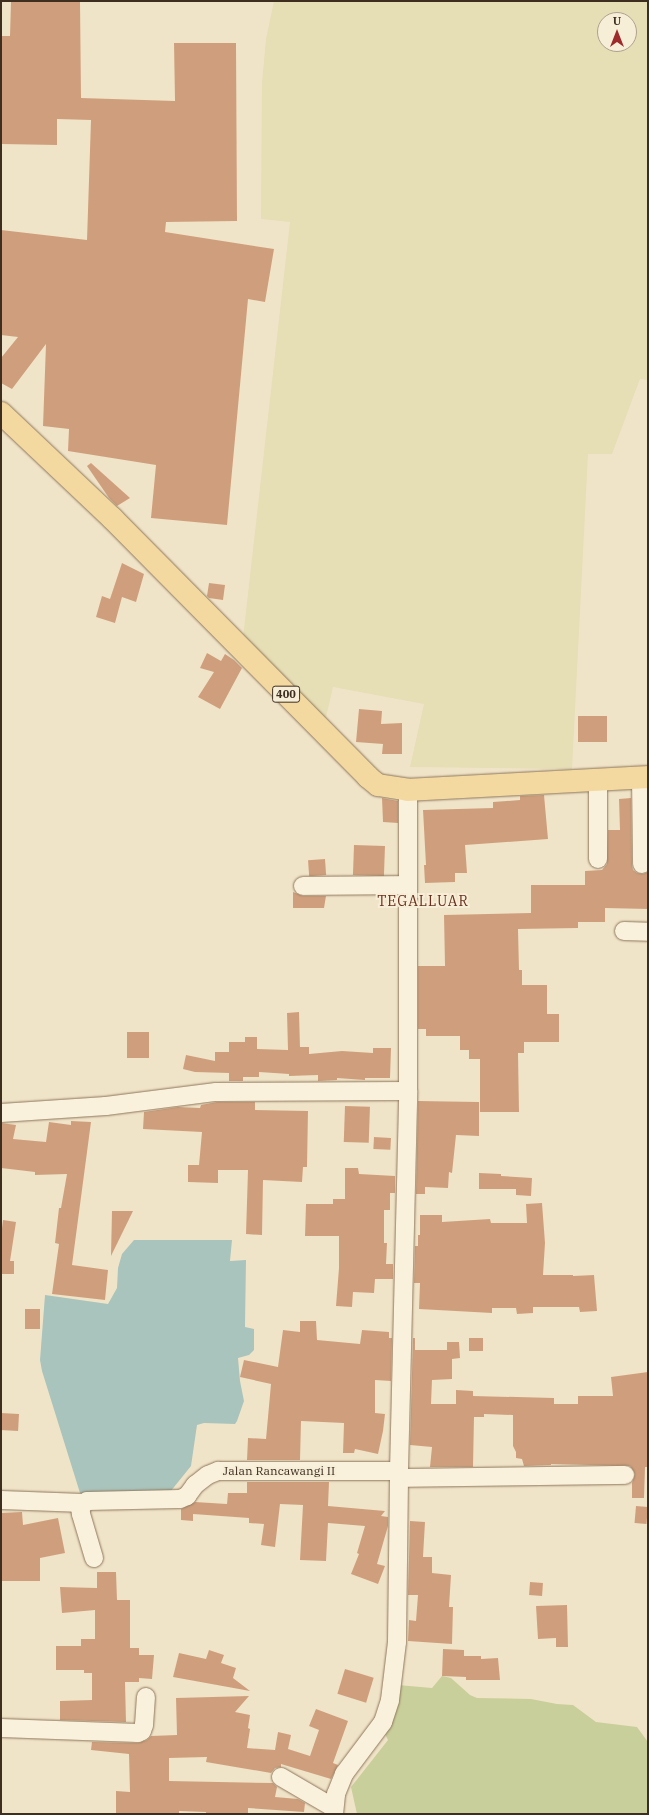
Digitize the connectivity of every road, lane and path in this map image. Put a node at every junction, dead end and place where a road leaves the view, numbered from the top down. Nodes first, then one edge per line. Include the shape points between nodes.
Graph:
1 (1, 413) edge
2 (644, 777) edge
3 (598, 780) junction
4 (408, 790) junction
5 (598, 859) dead end
6 (642, 864) dead end
7 (408, 885) junction
8 (302, 886) dead end
9 (624, 932) dead end
10 (648, 932) edge
11 (408, 1091) junction
12 (1, 1113) edge
13 (399, 1474) junction
14 (625, 1475) dead end
15 (1, 1500) edge
16 (83, 1503) junction
17 (94, 1558) dead end
18 (146, 1697) dead end
19 (1, 1728) edge
20 (281, 1777) dead end
21 (334, 1811) edge

1 - 4 main road, 400 via 112,518 368,777 378,785
2 - 3 main road, 400
2 - 6 street
3 - 4 main road, 400
3 - 5 street
4 - 7 street
7 - 8 street
7 - 11 street
9 - 10 street
11 - 12 street via 216,1092 106,1106
11 - 13 street
13 - 14 street, Jalan Rancawangi II
13 - 16 street, Jalan Rancawangi II via 218,1471 208,1475 187,1496 180,1499
13 - 21 street via 397,1642 390,1700 383,1722 344,1774 336,1794
15 - 16 street, Jalan Rancawangi II
16 - 17 street via 80,1508 81,1514
18 - 19 street via 144,1725 138,1733
20 - 21 street

